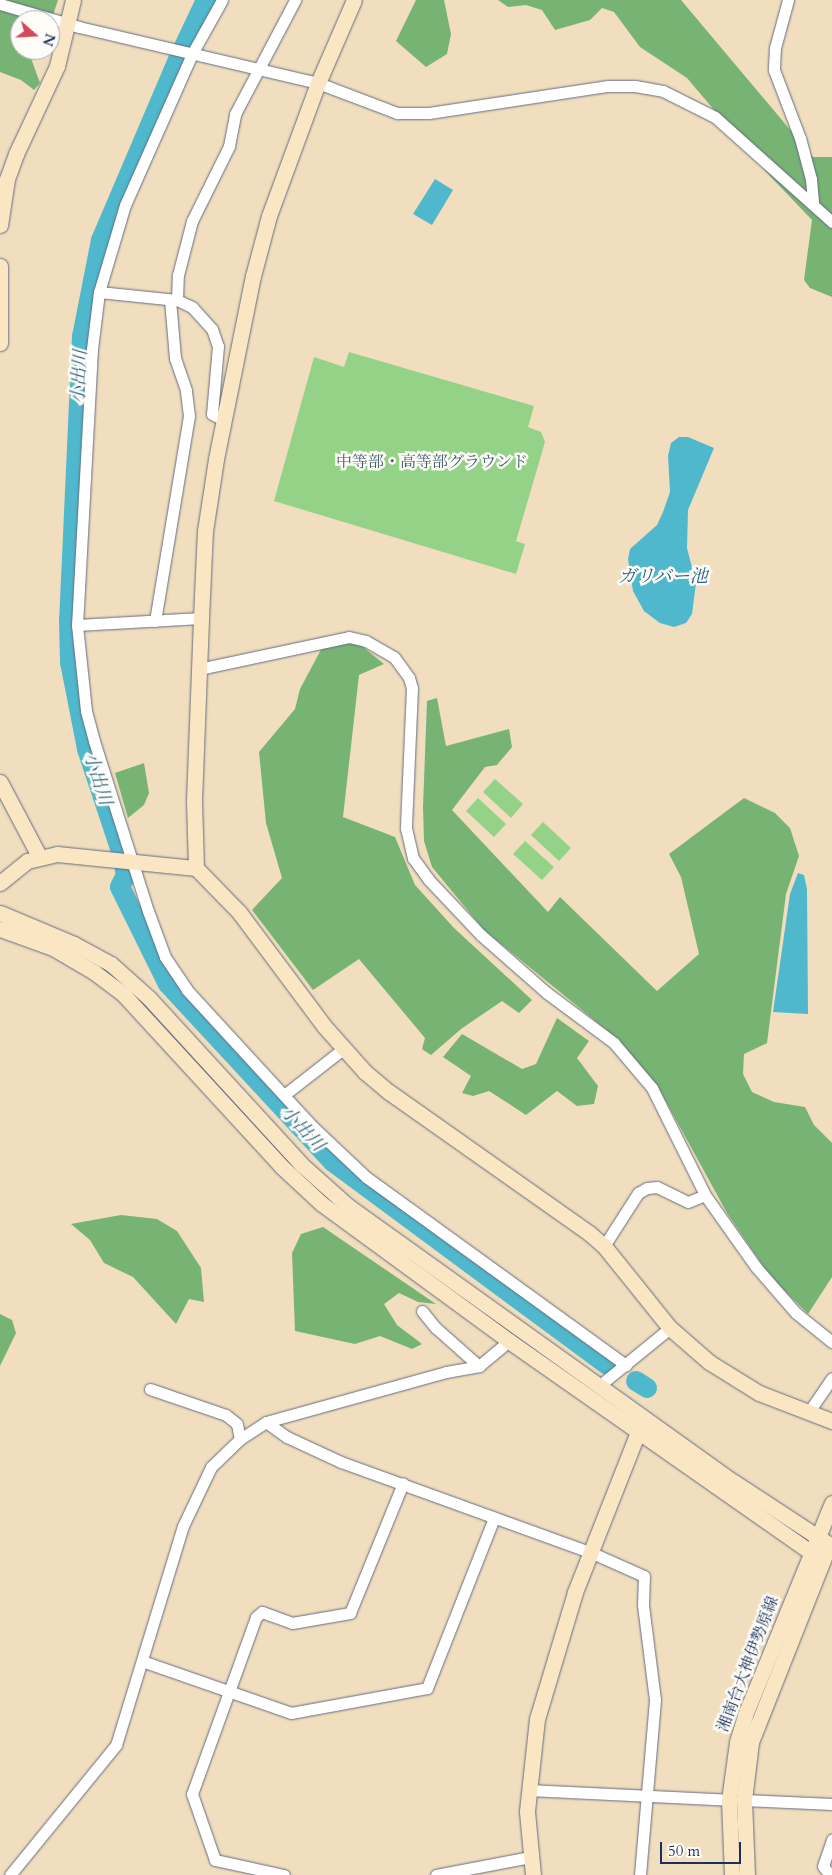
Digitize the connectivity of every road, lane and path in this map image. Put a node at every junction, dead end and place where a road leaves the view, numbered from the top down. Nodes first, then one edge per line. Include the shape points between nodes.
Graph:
1 (73, 0) edge
2 (222, 0) edge
3 (295, 0) edge
4 (354, 0) edge
5 (788, 0) edge
6 (0, 4) edge
7 (68, 24) junction
8 (190, 54) junction
9 (257, 68) junction
10 (318, 83) junction
11 (813, 204) junction
12 (832, 222) edge
13 (0, 225) edge
14 (0, 266) edge
15 (99, 292) junction
16 (174, 300) junction
17 (0, 343) edge
18 (224, 420) junction
19 (201, 618) junction
20 (155, 621) junction
21 (77, 625) junction
22 (199, 669) junction
23 (0, 782) edge
24 (39, 856) junction
25 (126, 861) junction
26 (196, 868) junction
27 (1, 881) edge
28 (0, 913) edge
29 (0, 929) edge
30 (343, 1049) junction
31 (284, 1095) junction
32 (705, 1195) junction
33 (604, 1246) junction
34 (422, 1311) dead end
35 (670, 1328) junction
36 (509, 1341) junction
37 (832, 1342) edge
38 (626, 1365) junction
39 (479, 1366) junction
40 (832, 1378) edge
41 (600, 1385) junction
42 (150, 1389) dead end
43 (808, 1413) junction
44 (832, 1421) edge
45 (266, 1422) junction
46 (641, 1423) junction
47 (240, 1440) junction
48 (403, 1482) junction
49 (832, 1503) edge
50 (494, 1518) junction
51 (826, 1541) edge
52 (590, 1552) junction
53 (817, 1558) junction
54 (142, 1661) junction
55 (229, 1689) junction
56 (528, 1790) junction
57 (648, 1796) junction
58 (736, 1800) junction
59 (832, 1804) edge
60 (832, 1840) edge
61 (530, 1857) junction
62 (10, 1875) edge
63 (284, 1875) edge
64 (436, 1875) edge
65 (533, 1875) edge
66 (640, 1875) edge
67 (732, 1875) edge
68 (747, 1875) edge
69 (830, 1875) edge

1 - 7 street
2 - 8 street
3 - 9 street
4 - 10 street
5 - 11 street via 775,48 774,70 800,138 811,179
6 - 7 street
7 - 8 street
7 - 13 street via 46,93 7,179
8 - 9 street
8 - 15 street via 125,205
9 - 10 street
9 - 16 street via 235,114 229,146 192,221
10 - 11 street via 377,107 413,114 608,86 663,91 715,117
10 - 18 street via 269,216 253,276
11 - 12 street
14 - 17 street
15 - 16 street
15 - 21 street via 92,349
16 - 18 street via 192,307 212,329 218,346 212,414
16 - 20 street via 175,358 186,390 189,416
18 - 19 street via 205,531
19 - 20 street
19 - 22 street
20 - 21 street
21 - 25 street via 86,711
22 - 26 street via 194,801
22 - 32 street via 349,637 366,641 394,657 412,688 406,828 413,858 428,879 481,935 547,993 614,1043 652,1088
23 - 24 street
24 - 25 street via 68,854
24 - 27 street
25 - 26 street
25 - 31 street via 176,976
26 - 30 street via 239,912
28 - 41 street via 74,944 111,964 150,998 302,1165 348,1206
29 - 36 street via 52,948 94,972 123,994 282,1167 322,1204
30 - 31 street
30 - 33 street via 389,1092
31 - 38 street via 366,1177
32 - 33 street via 688,1202 657,1187 647,1188 638,1194
32 - 37 street via 767,1280 796,1313
33 - 35 street
34 - 39 street via 436,1328
35 - 38 street
35 - 43 street via 734,1378 759,1393
36 - 39 street
36 - 46 street
38 - 41 street
39 - 45 street via 446,1372
40 - 43 street
41 - 46 street
42 - 47 street via 226,1415 237,1424
43 - 44 street
45 - 47 street
45 - 48 street via 287,1438 340,1462
46 - 51 street
46 - 52 street
46 - 53 street
47 - 54 street via 211,1467 183,1526
48 - 50 street
48 - 55 street via 350,1613 292,1623 262,1612 256,1617
49 - 51 street, 湘南台大神伊勢原線
50 - 52 street
50 - 55 street via 427,1688 291,1713
51 - 53 street, 湘南台大神伊勢原線
52 - 56 street via 537,1719
52 - 57 street via 644,1576 642,1605 655,1700
53 - 58 street, 湘南台大神伊勢原線 via 745,1715 732,1766
54 - 55 street
54 - 62 street via 116,1745
55 - 63 street via 192,1794 215,1860
56 - 57 street
56 - 61 street
57 - 58 street
57 - 66 street
58 - 59 street
58 - 67 street, 湘南台大神伊勢原線
58 - 68 street, 湘南台大神伊勢原線
60 - 69 street via 823,1866
61 - 64 street
61 - 65 street

